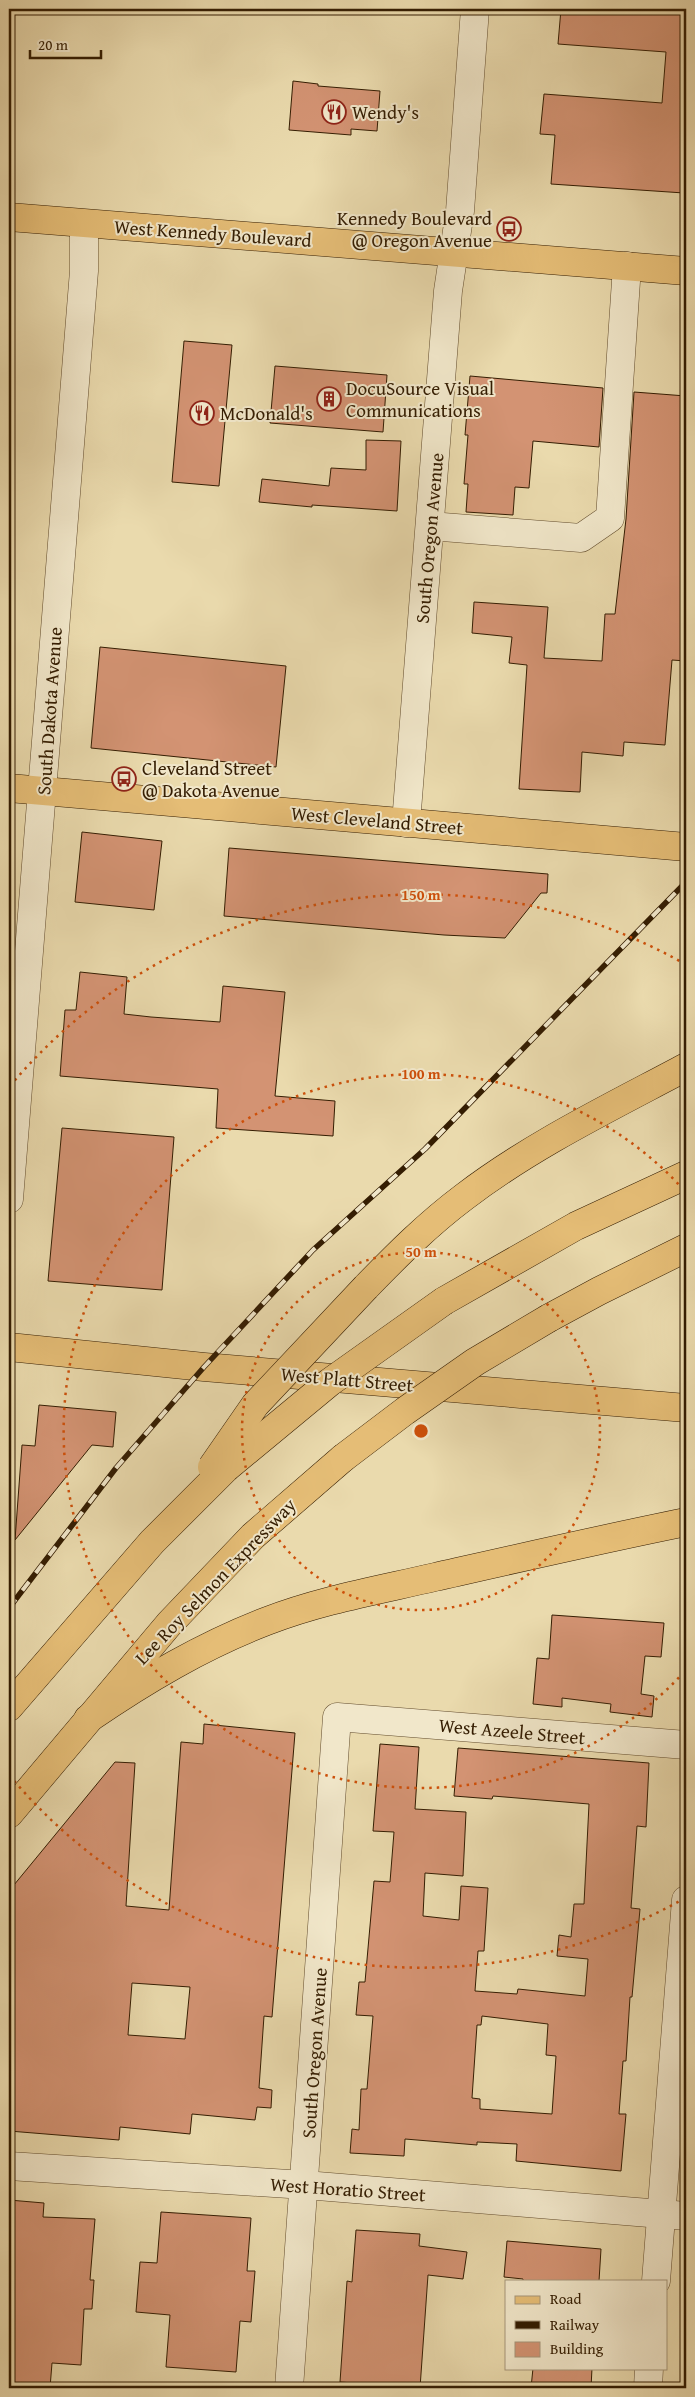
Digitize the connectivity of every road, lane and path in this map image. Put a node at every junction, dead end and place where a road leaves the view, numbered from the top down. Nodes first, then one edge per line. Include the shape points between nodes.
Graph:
1 (475, 9) edge
2 (9, 217) edge
3 (84, 224) junction
4 (454, 252) junction
5 (627, 266) junction
6 (686, 271) edge
7 (430, 526) junction
8 (9, 788) edge
9 (43, 790) junction
10 (406, 823) junction
11 (686, 847) edge
12 (686, 1067) edge
13 (686, 1175) edge
14 (9, 1199) edge
15 (686, 1248) edge
16 (9, 1347) edge
17 (686, 1408) edge
18 (219, 1467) junction
19 (686, 1522) edge
20 (9, 1707) edge
21 (338, 1717) joint
22 (88, 1718) junction
23 (686, 1746) edge
24 (9, 1814) edge
25 (686, 1900) edge
26 (9, 2166) edge
27 (305, 2186) junction
28 (674, 2215) edge
29 (656, 2280) edge
30 (650, 2370) edge
31 (290, 2388) edge
32 (648, 2388) edge

1 - 4 street, South Oregon Avenue
2 - 3 main road, West Kennedy Boulevard
3 - 4 main road, West Kennedy Boulevard
3 - 9 street, South Dakota Avenue via 84,271
4 - 5 main road, West Kennedy Boulevard
4 - 7 street, South Oregon Avenue via 448,291
5 - 6 main road, West Kennedy Boulevard
5 - 7 street via 610,518 580,538
7 - 10 street, South Oregon Avenue
8 - 9 main road, West Cleveland Street
9 - 10 main road, West Cleveland Street
9 - 14 street, South Dakota Avenue
10 - 11 main road, West Cleveland Street
12 - 18 main road, bridge via 494,1175 436,1219 366,1287 255,1405
13 - 18 main road, bridge via 576,1226 444,1302 330,1382
15 - 22 main road, Lee Roy Selmon Expressway, bridge via 599,1290 475,1362 343,1458 292,1500 216,1574
16 - 17 main road, West Platt Street
18 - 20 main road via 196,1498 111,1587
19 - 22 main road via 357,1594 268,1620 172,1664
21 - 23 street, West Azeele Street
21 - 27 street, South Oregon Avenue
22 - 24 main road, Lee Roy Selmon Expressway
25 - 28 street
26 - 27 street, West Horatio Street
27 - 28 street, West Horatio Street
27 - 31 street, South Oregon Avenue
28 - 29 street
30 - 32 street

